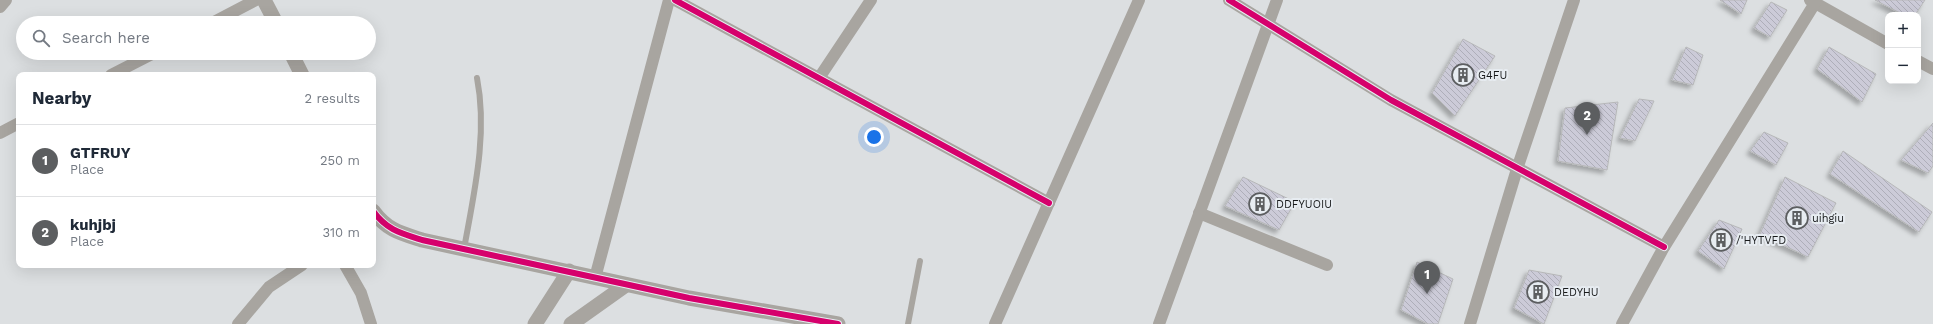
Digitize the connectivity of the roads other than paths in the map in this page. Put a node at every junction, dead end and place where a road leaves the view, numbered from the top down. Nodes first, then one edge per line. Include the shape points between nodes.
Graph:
1 (6, 0) edge
2 (256, 0) edge
3 (264, 0) edge
4 (669, 0) edge
5 (675, 0) edge
6 (871, 0) edge
7 (1139, 0) edge
8 (1229, 0) edge
9 (1277, 0) edge
10 (1574, 0) edge
11 (1812, 2) edge
12 (0, 7) edge
13 (225, 16) edge
14 (272, 16) edge
15 (1268, 25) junction
16 (1885, 42) edge
17 (140, 60) edge
18 (294, 60) edge
19 (1921, 63) edge
20 (1933, 69) edge
21 (117, 72) edge
22 (300, 72) edge
23 (477, 78) dead end
24 (820, 78) junction
25 (16, 124) edge
26 (0, 132) edge
27 (1517, 168) junction
28 (1049, 203) junction
29 (1200, 213) junction
30 (376, 218) edge
31 (1664, 247) junction
32 (464, 249) junction
33 (920, 261) dead end
34 (1328, 265) dead end
35 (298, 268) edge
36 (347, 268) edge
37 (569, 271) junction
38 (594, 278) junction
39 (626, 285) junction
40 (807, 321) edge
41 (238, 324) edge
42 (371, 324) edge
43 (536, 324) edge
44 (570, 324) edge
45 (838, 324) edge
46 (908, 324) edge
47 (996, 324) edge
48 (1159, 324) edge
49 (1470, 324) edge
50 (1622, 324) edge

1 - 12 street
2 - 13 street
3 - 14 street
4 - 38 street
5 - 24 street
6 - 24 street
7 - 28 street
8 - 15 street
9 - 15 street
10 - 27 street
11 - 16 street
11 - 31 street
15 - 27 street via 1391,100
15 - 29 street
17 - 21 street
18 - 22 street
19 - 20 street
23 - 32 lane via 481,113 480,147
24 - 28 street
25 - 26 street
27 - 31 street
27 - 49 street
28 - 47 street
29 - 34 street
29 - 48 street
30 - 32 street via 397,233
31 - 50 street
32 - 37 street
33 - 46 lane
35 - 41 street via 269,287
36 - 42 street via 361,293
37 - 38 street
37 - 43 street
38 - 39 street
39 - 40 street
39 - 44 street
40 - 45 street

